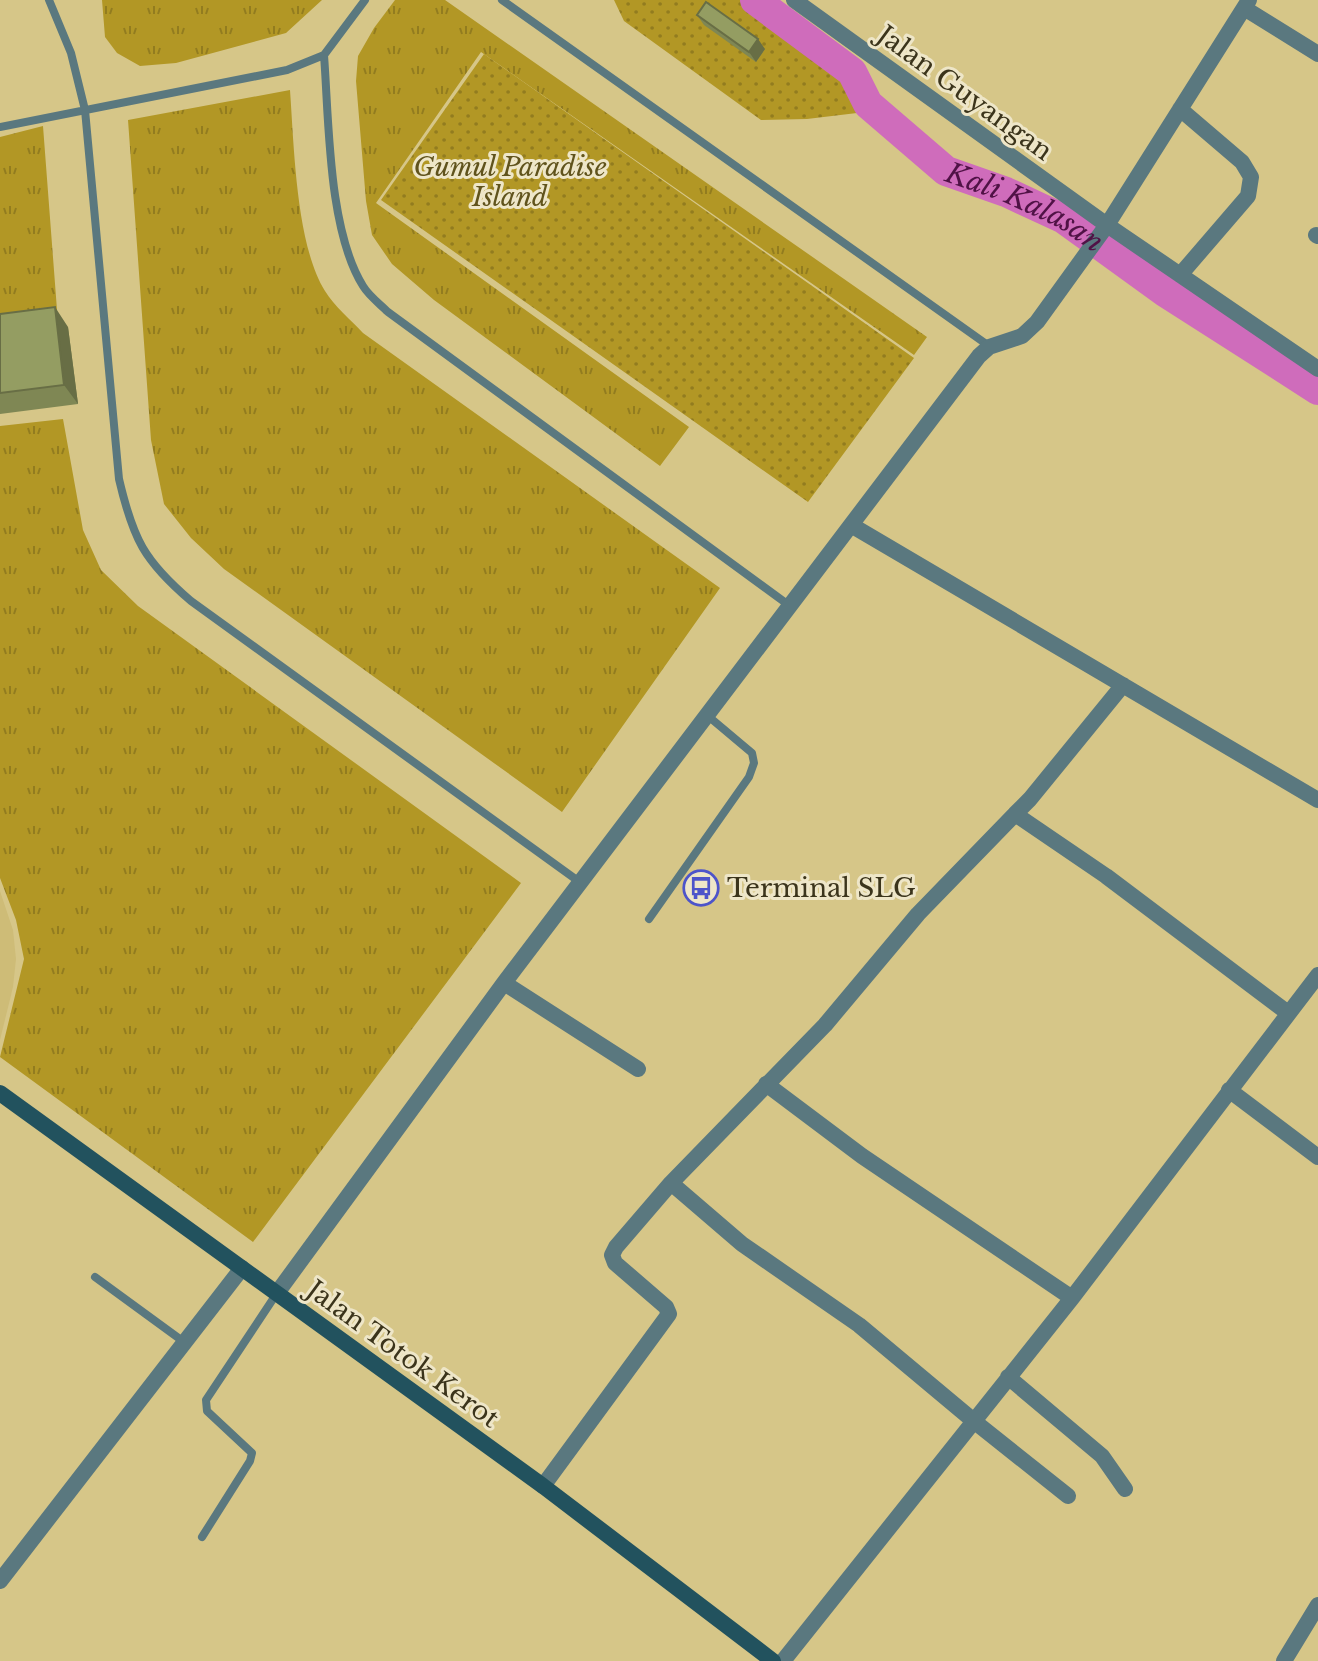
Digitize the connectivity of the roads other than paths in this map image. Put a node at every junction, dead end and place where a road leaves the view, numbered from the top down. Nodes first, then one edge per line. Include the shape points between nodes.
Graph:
1 (49, 0) edge
2 (365, 0) edge
3 (502, 0) edge
4 (794, 0) edge
5 (1246, 4) edge
6 (1318, 54) edge
7 (324, 55) junction
8 (1180, 109) junction
9 (85, 110) junction
10 (0, 127) edge
11 (1104, 229) junction
12 (1180, 275) junction
13 (989, 347) junction
14 (1318, 369) edge
15 (851, 525) junction
16 (790, 606) junction
17 (1123, 685) junction
18 (708, 716) junction
19 (1318, 800) edge
20 (1015, 814) junction
21 (581, 883) junction
22 (649, 919) dead end
23 (1318, 975) edge
24 (504, 983) junction
25 (1288, 1013) junction
26 (638, 1069) dead end
27 (766, 1084) junction
28 (1229, 1090) junction
29 (0, 1093) edge
30 (1318, 1157) edge
31 (671, 1183) junction
32 (242, 1268) junction
33 (95, 1277) dead end
34 (277, 1293) junction
35 (1072, 1298) junction
36 (185, 1342) junction
37 (1008, 1377) junction
38 (975, 1422) junction
39 (543, 1486) junction
40 (1125, 1489) dead end
41 (1068, 1496) dead end
42 (202, 1537) dead end
43 (0, 1581) edge
44 (1318, 1605) edge
45 (773, 1661) edge
46 (783, 1661) edge
47 (1284, 1661) edge

1 - 9 lane via 71,53
2 - 7 lane
3 - 13 lane
4 - 11 street, Jalan Guyangan
5 - 6 street
5 - 8 street
7 - 9 lane via 287,70
7 - 16 lane via 337,212 363,288 388,312
8 - 11 street
8 - 12 street via 1242,162 1251,177 1248,196
9 - 10 lane
9 - 21 lane via 119,479 141,549 191,601
11 - 12 street, Jalan Guyangan
11 - 13 street via 1037,322 1022,336
12 - 14 street, Jalan Guyangan
13 - 15 street
15 - 16 street
15 - 17 street
16 - 18 street
17 - 19 street
17 - 20 street
18 - 21 street
18 - 22 lane via 752,753 754,763
20 - 25 street
20 - 27 street
21 - 24 street
23 - 25 street
24 - 26 street
24 - 34 street
25 - 28 street
27 - 31 street
27 - 35 street
28 - 30 street
28 - 35 street
29 - 32 main road, Jalan Totok Kerot
31 - 38 street via 742,1244 859,1325
31 - 39 street via 612,1255 669,1314
32 - 34 main road, Jalan Totok Kerot
32 - 36 street
33 - 36 lane
34 - 39 main road, Jalan Totok Kerot
34 - 42 lane via 206,1400 207,1411 252,1453
35 - 37 street
36 - 43 street
37 - 38 street
37 - 40 street via 1102,1456
38 - 41 street
38 - 46 street
39 - 45 main road, Jalan Totok Kerot
44 - 47 street

